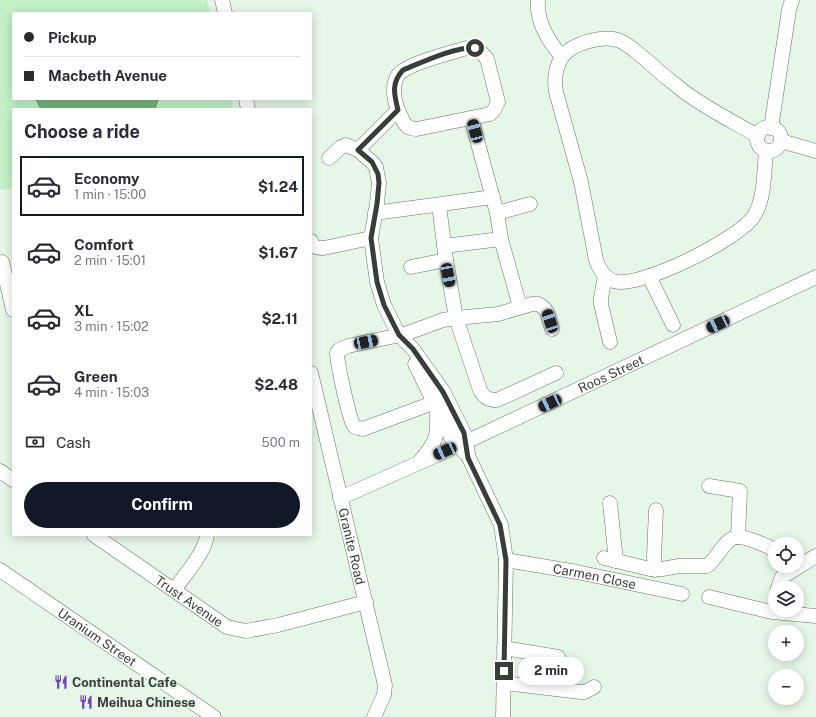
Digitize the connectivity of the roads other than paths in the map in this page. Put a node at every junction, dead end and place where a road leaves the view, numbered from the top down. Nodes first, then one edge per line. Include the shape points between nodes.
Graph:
1 (222, 0) edge
2 (538, 0) edge
3 (792, 0) edge
4 (225, 12) edge
5 (562, 56) junction
6 (398, 110) junction
7 (471, 118) junction
8 (771, 128) junction
9 (758, 136) junction
10 (781, 141) junction
11 (358, 150) junction
12 (766, 151) junction
13 (816, 151) edge
14 (329, 158) dead end
15 (493, 197) junction
16 (530, 204) dead end
17 (439, 205) junction
18 (376, 213) junction
19 (498, 213) junction
20 (371, 238) junction
21 (501, 239) junction
22 (312, 244) edge
23 (444, 246) junction
24 (446, 260) junction
25 (5, 261) edge
26 (411, 267) dead end
27 (605, 276) junction
28 (649, 276) junction
29 (816, 277) edge
30 (12, 304) edge
31 (520, 307) junction
32 (456, 318) junction
33 (673, 325) dead end
34 (552, 329) dead end
35 (403, 339) junction
36 (610, 342) dead end
37 (556, 373) dead end
38 (312, 377) edge
39 (439, 403) junction
40 (462, 444) junction
41 (418, 463) junction
42 (0, 471) edge
43 (12, 479) edge
44 (710, 486) dead end
45 (340, 498) junction
46 (610, 504) dead end
47 (656, 510) dead end
48 (95, 536) edge
49 (207, 536) edge
50 (738, 537) junction
51 (768, 547) edge
52 (816, 556) edge
53 (506, 560) junction
54 (804, 560) edge
55 (0, 570) edge
56 (656, 570) junction
57 (174, 590) junction
58 (682, 594) dead end
59 (709, 597) dead end
60 (366, 602) junction
61 (768, 604) edge
62 (804, 613) edge
63 (816, 616) edge
64 (504, 648) junction
65 (558, 657) dead end
66 (504, 683) junction
67 (594, 687) dead end
68 (214, 717) edge
69 (374, 717) edge
70 (503, 717) edge

1 - 4 street
2 - 5 street via 541,24 554,48
3 - 8 street
5 - 9 street via 597,39 621,41 683,91
5 - 27 street via 556,72 556,92 581,182 596,260
6 - 7 street via 404,125 412,129
6 - 7 street via 394,91 398,75 403,70 448,53 475,48 487,59 498,102 490,114
6 - 11 street
7 - 15 street
8 - 9 street via 762,129
8 - 10 street via 777,130
9 - 12 street via 759,146
10 - 12 street via 778,148
10 - 13 street
11 - 14 street via 344,145
11 - 18 street via 372,162 378,174
12 - 28 street via 761,200 747,225 702,253
15 - 17 street
15 - 19 street
16 - 19 street
17 - 18 street
17 - 23 street
18 - 20 street
19 - 21 street
20 - 22 street via 324,248 314,247
20 - 35 street via 377,282 384,305
21 - 23 street
21 - 31 street
23 - 24 street
24 - 26 street
24 - 32 street
25 - 30 street
27 - 28 street via 621,282
27 - 36 street via 601,304
28 - 33 street
29 - 40 street, Roos Street
31 - 32 street via 498,314
31 - 34 street via 532,304 543,307
32 - 35 street via 443,320
32 - 37 street via 485,398 497,400
35 - 39 street
35 - 39 street via 348,346 337,353 351,421 363,429
38 - 45 street, Granite Road
39 - 40 street via 464,433
39 - 41 street via 436,438
40 - 41 street, Roos Street
40 - 53 street via 500,525
41 - 45 street, Roos Street
42 - 43 street
44 - 50 street via 740,491
45 - 60 street, Granite Road
46 - 56 street via 610,560
47 - 56 street
48 - 57 street, Trust Avenue
49 - 57 street via 203,549
50 - 51 street
50 - 56 street via 731,539 707,566 679,566
52 - 54 street
53 - 58 street, Carmen Close
53 - 64 street
55 - 68 street, Uranium Street
57 - 60 street, Trust Avenue via 227,627 246,631
59 - 61 street
60 - 69 street, Granite Road via 385,685 384,695
62 - 63 street
64 - 65 street
64 - 66 street
66 - 67 street via 581,692
66 - 70 street

